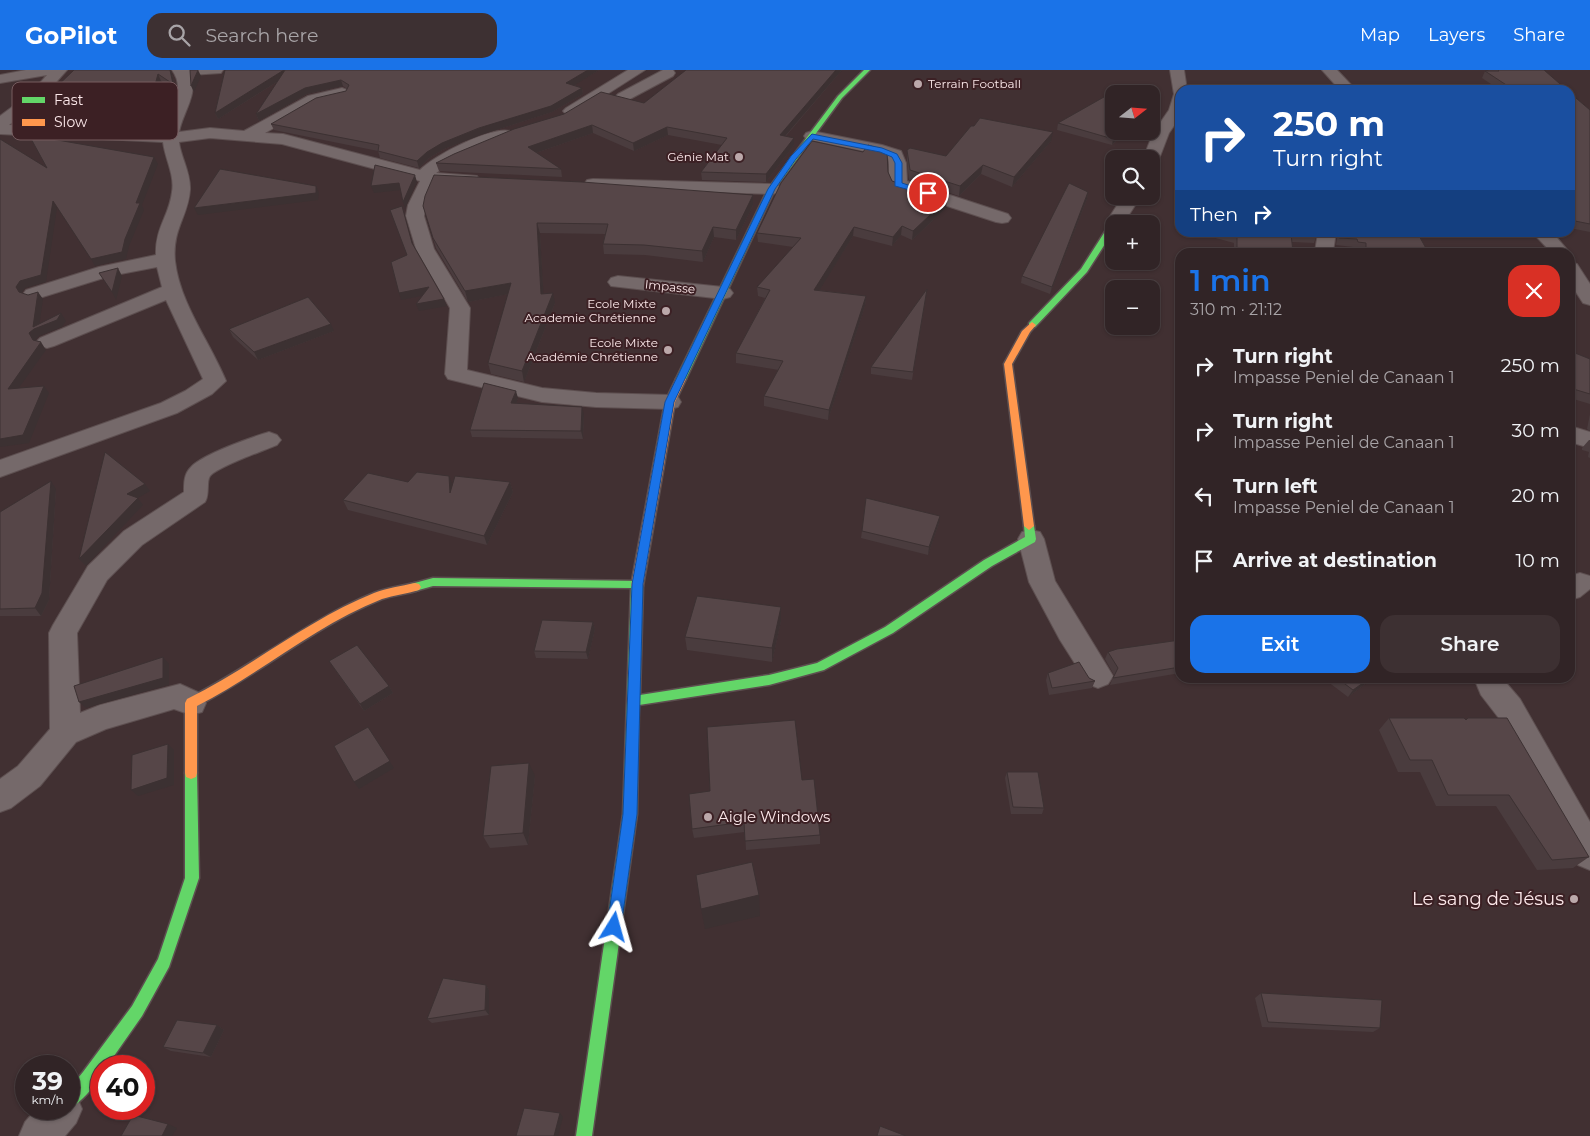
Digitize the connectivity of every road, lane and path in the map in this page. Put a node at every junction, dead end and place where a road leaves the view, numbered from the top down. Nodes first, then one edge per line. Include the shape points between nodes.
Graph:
1 (50, 70) edge
2 (60, 70) edge
3 (216, 70) edge
4 (638, 70) edge
5 (867, 70) edge
6 (1177, 70) edge
7 (1330, 70) edge
8 (181, 71) edge
9 (668, 73) dead end
10 (0, 80) edge
11 (49, 82) edge
12 (1179, 85) edge
13 (1344, 85) edge
14 (342, 93) edge
15 (611, 104) edge
16 (178, 112) edge
17 (1175, 113) edge
18 (12, 115) edge
19 (570, 122) edge
20 (0, 124) edge
21 (518, 130) edge
22 (246, 136) junction
23 (812, 136) junction
24 (178, 137) edge
25 (171, 140) edge
26 (1154, 150) edge
27 (426, 177) junction
28 (489, 181) edge
29 (579, 184) edge
30 (772, 189) junction
31 (1002, 218) dead end
32 (1546, 237) edge
33 (1105, 238) edge
34 (1557, 248) edge
35 (166, 259) junction
36 (1575, 276) edge
37 (618, 282) dead end
38 (172, 290) junction
39 (723, 293) junction
40 (33, 294) edge
41 (1590, 299) edge
42 (47, 342) dead end
43 (670, 402) junction
44 (1575, 436) edge
45 (269, 440) dead end
46 (1590, 440) edge
47 (0, 469) edge
48 (1031, 539) junction
49 (637, 584) junction
50 (1098, 676) dead end
51 (1484, 683) edge
52 (633, 701) junction
53 (191, 703) junction
54 (65, 733) junction
55 (0, 798) edge
56 (1590, 854) edge
57 (80, 1086) edge
58 (53, 1120) edge
59 (39, 1136) edge
60 (584, 1136) edge

1 - 10 street
2 - 11 street
3 - 8 street
4 - 19 street
5 - 23 street via 840,97
6 - 12 street
7 - 13 street
8 - 16 street via 186,86
9 - 15 street
14 - 22 street via 312,99
17 - 26 street via 1161,133
18 - 20 street
21 - 27 street via 449,156 432,165
22 - 24 street via 210,133
22 - 27 street via 283,139
23 - 30 street
23 - 31 street via 895,155 898,184
25 - 35 street via 180,169 181,192 164,242
27 - 28 street
27 - 43 street via 415,216 425,249 460,308 456,374 542,395
29 - 30 street
30 - 39 street
32 - 34 street
33 - 48 street via 1084,270 1026,330 1008,364
35 - 38 street
35 - 40 street via 106,271
36 - 41 street
37 - 39 street, Impasse
38 - 42 street
38 - 47 street via 215,381 198,395 164,411
39 - 43 street
43 - 49 street
44 - 46 street
45 - 54 street via 200,472 196,496 133,538 97,572 63,634
48 - 50 street via 1042,582
48 - 52 street via 988,563 889,630 820,667 769,680
49 - 52 street
49 - 53 street via 433,582 385,595 335,617 222,689
51 - 56 street via 1509,708
52 - 60 street via 630,814
53 - 54 street via 180,696 174,697 100,718
53 - 57 street via 192,878 164,962 115,1040
54 - 55 street via 29,776
58 - 59 street

